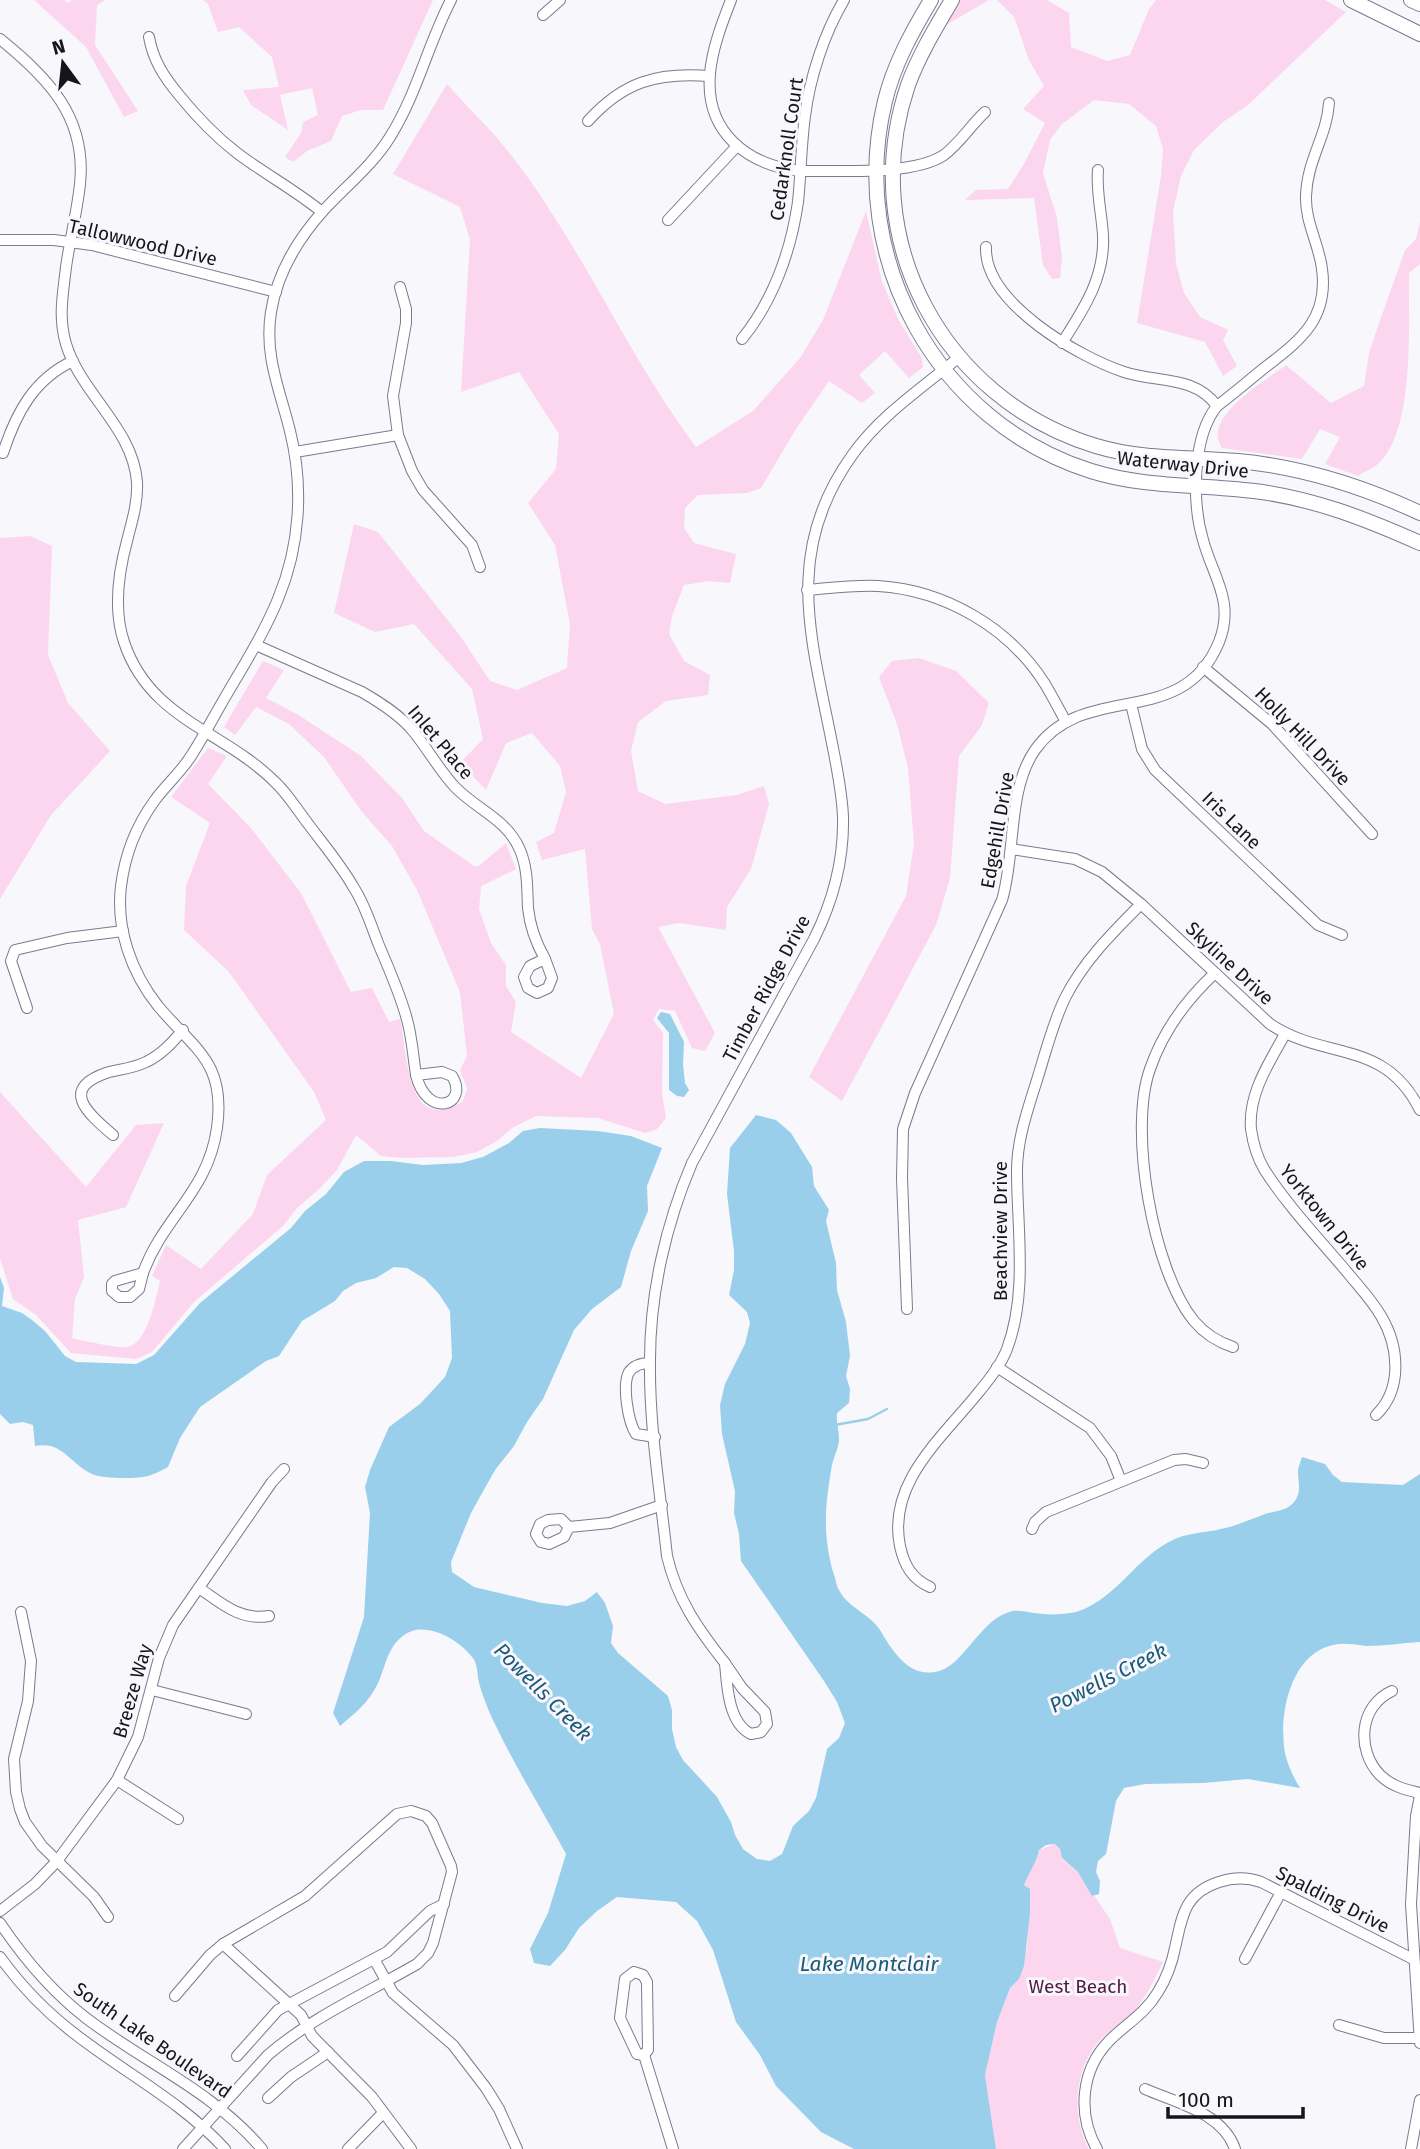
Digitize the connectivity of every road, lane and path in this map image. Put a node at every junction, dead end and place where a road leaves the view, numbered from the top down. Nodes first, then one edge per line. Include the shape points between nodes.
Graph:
1 (451, 0) edge
2 (560, 0) edge
3 (731, 0) edge
4 (844, 0) edge
5 (931, 0) edge
6 (952, 0) edge
7 (1351, 0) edge
8 (1411, 0) edge
9 (1420, 4) edge
10 (543, 15) dead end
11 (1420, 34) edge
12 (149, 37) dead end
13 (0, 39) edge
14 (709, 76) junction
15 (1329, 103) dead end
16 (985, 113) dead end
17 (587, 121) dead end
18 (737, 146) junction
19 (894, 168) junction
20 (876, 169) junction
21 (1098, 170) dead end
22 (800, 171) junction
23 (322, 212) junction
24 (668, 220) dead end
25 (0, 240) edge
26 (69, 242) junction
27 (986, 247) dead end
28 (400, 287) dead end
29 (276, 292) junction
30 (742, 339) dead end
31 (1062, 343) junction
32 (958, 358) junction
33 (73, 361) junction
34 (944, 369) junction
35 (1217, 406) junction
36 (398, 435) junction
37 (3, 453) dead end
38 (295, 453) junction
39 (1199, 459) junction
40 (1197, 486) junction
41 (1420, 513) edge
42 (1420, 543) edge
43 (480, 568) dead end
44 (807, 590) junction
45 (256, 645) junction
46 (1203, 667) junction
47 (1131, 704) junction
48 (1066, 722) junction
49 (206, 732) junction
50 (1372, 834) dead end
51 (1012, 849) junction
52 (1141, 904) junction
53 (123, 930) junction
54 (1342, 935) dead end
55 (545, 959) dead end
56 (1215, 972) junction
57 (27, 1008) dead end
58 (183, 1030) junction
59 (1285, 1034) junction
60 (416, 1075) dead end
61 (1420, 1110) edge
62 (113, 1135) dead end
63 (143, 1273) dead end
64 (907, 1309) dead end
65 (1233, 1347) dead end
66 (650, 1363) junction
67 (997, 1367) junction
68 (1376, 1415) dead end
69 (655, 1437) junction
70 (1203, 1463) dead end
71 (285, 1469) dead end
72 (1121, 1481) junction
73 (662, 1505) junction
74 (569, 1527) dead end
75 (1032, 1529) dead end
76 (930, 1587) dead end
77 (198, 1588) junction
78 (21, 1612) dead end
79 (269, 1616) dead end
80 (725, 1663) junction
81 (152, 1690) junction
82 (1392, 1691) dead end
83 (246, 1714) dead end
84 (117, 1780) junction
85 (1420, 1795) edge
86 (178, 1819) dead end
87 (57, 1861) junction
88 (1281, 1892) junction
89 (444, 1904) junction
90 (0, 1911) edge
91 (108, 1917) dead end
92 (0, 1923) edge
93 (223, 1944) junction
94 (0, 1956) edge
95 (374, 1958) junction
96 (1245, 1959) dead end
97 (1413, 1959) junction
98 (386, 1982) junction
99 (175, 1996) dead end
100 (289, 2004) junction
101 (1339, 2025) dead end
102 (307, 2026) junction
103 (1419, 2040) edge
104 (328, 2052) junction
105 (644, 2055) junction
106 (237, 2056) dead end
107 (1145, 2089) dead end
108 (268, 2098) dead end
109 (1420, 2100) edge
110 (221, 2108) junction
111 (383, 2113) junction
112 (203, 2127) junction
113 (183, 2149) edge
114 (225, 2149) edge
115 (262, 2149) edge
116 (348, 2149) edge
117 (411, 2149) edge
118 (517, 2149) edge
119 (673, 2149) edge
120 (1097, 2149) edge
121 (1235, 2149) edge
122 (1411, 2149) edge

1 - 23 street via 413,94 389,139 362,174
2 - 10 street
3 - 14 street
4 - 22 street, Cedarknoll Court via 810,89
5 - 20 main road, Waterway Drive via 893,75 881,120
6 - 19 main road, Waterway Drive via 909,82
7 - 11 main road
8 - 9 main road
12 - 23 street via 161,72 207,126
13 - 26 street via 51,86 76,131 80,184
14 - 17 street via 672,75 640,82 613,96
14 - 18 street via 720,124
15 - 35 street via 1328,118 1311,160 1306,198 1309,227 1322,268 1315,317 1295,345
16 - 19 street via 936,160
18 - 22 street via 757,160
18 - 24 street
19 - 20 street
19 - 32 main road, Waterway Drive via 898,228 910,274
20 - 22 street
20 - 34 main road, Waterway Drive via 877,210 891,274 914,325
21 - 31 street via 1102,259 1091,296
22 - 30 street, Cedarknoll Court via 785,255 766,304
23 - 29 street via 298,244
25 - 26 street, Tallowwood Drive
26 - 29 street, Tallowwood Drive
26 - 33 street via 60,312
27 - 31 street via 989,267 1009,297
28 - 36 street via 406,323 393,396
29 - 38 street via 270,326 272,363
31 - 35 street via 1125,372 1194,386
32 - 34 street, Timber Ridge Drive
32 - 39 main road, Waterway Drive via 995,394 1058,432 1121,453
33 - 37 street via 52,372 33,391
33 - 49 street via 113,422 134,466 136,503 121,564 118,600 124,643 161,701
34 - 40 main road, Waterway Drive via 992,417 1049,454 1117,478
34 - 44 street, Timber Ridge Drive via 875,427 852,455 816,530
35 - 39 street, Edgehill Drive via 1205,425
36 - 38 street
36 - 43 street via 423,490 472,544
38 - 45 street via 298,502 293,551 278,600
39 - 40 street, Edgehill Drive
39 - 41 main road, Waterway Drive via 1314,474
40 - 42 main road, Waterway Drive via 1314,502
40 - 46 street, Edgehill Drive via 1202,539 1219,580 1225,616 1219,642
44 - 48 street via 896,588 961,608 1013,646 1044,682
44 - 66 street, Timber Ridge Drive via 812,643 841,798 842,842 836,885 814,939 680,1189 662,1257
45 - 49 street
45 - 55 street, Inlet Place via 362,692 389,709 412,729 446,778 508,829 526,870 531,927
46 - 47 street, Edgehill Drive via 1174,691
46 - 50 street, Holly Hill Drive via 1272,724
47 - 48 street, Edgehill Drive via 1097,709
47 - 54 street, Iris Lane via 1142,749 1155,770 1318,925
48 - 51 street, Edgehill Drive via 1043,740 1028,761 1019,786
49 - 53 street via 136,831 121,889
49 - 60 street via 276,783 354,887 402,1001
51 - 52 street, Skyline Drive via 1089,864
51 - 64 street, Edgehill Drive via 1002,900 915,1093 904,1129
52 - 56 street, Skyline Drive
52 - 67 street, Beachview Drive via 1091,957 1066,996 1024,1120 1017,1168 1017,1308 1007,1350
53 - 57 street via 15,950 11,961
53 - 58 street via 143,985
56 - 59 street, Skyline Drive
56 - 65 street via 1183,1006 1160,1046 1145,1088 1141,1138 1146,1183 1172,1285 1202,1329
58 - 62 street via 147,1062 102,1075 80,1089 80,1100
58 - 63 street via 213,1074 218,1103 214,1145 201,1180 155,1244
59 - 61 street, Skyline Drive via 1375,1062 1402,1084
59 - 68 street, Yorktown Drive via 1254,1097 1253,1139 1265,1171 1388,1329 1395,1354 1395,1381
66 - 69 street, Timber Ridge Drive
66 - 69 street via 635,1366 628,1374 627,1405 633,1431
67 - 72 street via 1090,1429 1111,1455
67 - 76 street, Beachview Drive via 916,1469 903,1493 898,1524 901,1552 910,1572
69 - 73 street, Timber Ridge Drive
70 - 72 street via 1174,1460
71 - 77 street, Breeze Way
72 - 75 street via 1045,1512
73 - 74 street via 610,1523
73 - 80 street, Timber Ridge Drive via 667,1556 678,1593 693,1622
77 - 79 street via 237,1614
77 - 81 street, Breeze Way via 165,1641
78 - 87 street via 31,1661 28,1701 13,1759 16,1792 25,1822
80 - 80 street, Timber Ridge Drive via 765,1712 767,1724 761,1732 751,1734 741,1726 728,1693
81 - 83 street
81 - 84 street, Breeze Way via 138,1737
82 - 85 street via 1372,1707 1364,1729 1365,1748 1382,1777
84 - 86 street
84 - 87 street, Breeze Way
85 - 97 street via 1411,1904
87 - 90 street, Breeze Way
87 - 91 street via 94,1896
88 - 96 street
88 - 97 street, Spalding Drive
88 - 120 street, Spalding Drive via 1253,1879 1229,1879 1199,1892 1185,1908 1172,1960 1158,1992 1139,2017 1108,2042 1088,2076 1085,2115
89 - 93 street via 451,1866 432,1822 419,1812 404,1811 305,1896
89 - 95 street
89 - 98 street via 428,1953
92 - 110 street, South Lake Boulevard via 45,1983 68,2004
93 - 99 street
93 - 100 street
94 - 112 street, South Lake Boulevard via 60,2022
95 - 98 street
95 - 100 street
97 - 103 street
98 - 102 street
98 - 118 street via 401,2001 453,2045 499,2109
100 - 102 street
100 - 106 street via 278,2010
101 - 103 street via 1384,2038
102 - 104 street
102 - 110 street via 268,2055
104 - 108 street
104 - 111 street
105 - 105 street via 637,2053 620,2018 625,1979 634,1972 647,1982 648,2050
105 - 119 street
107 - 121 street via 1209,2117 1227,2133
109 - 122 street
110 - 112 street
110 - 115 street, South Lake Boulevard
111 - 116 street
111 - 117 street
112 - 113 street
112 - 114 street, South Lake Boulevard

